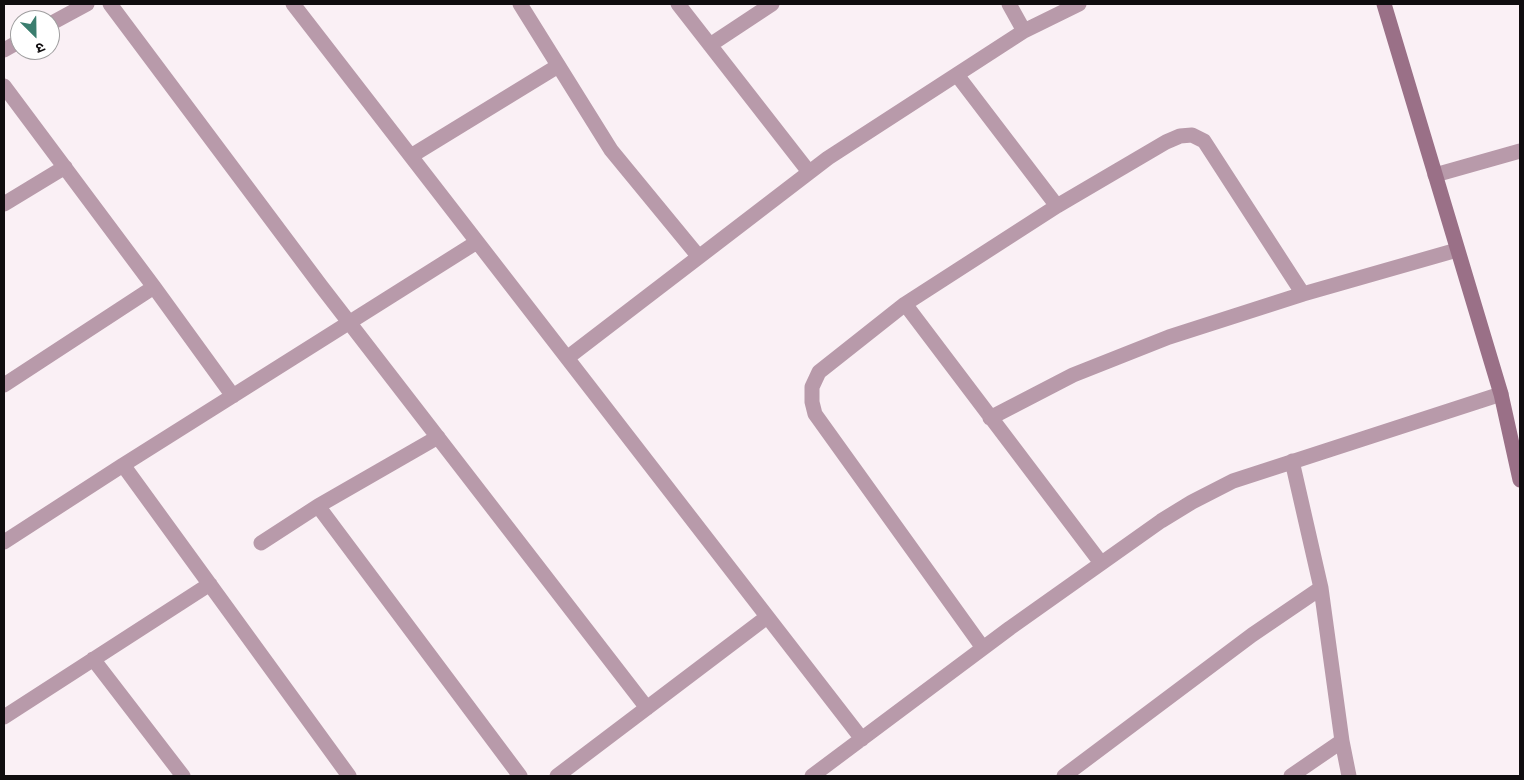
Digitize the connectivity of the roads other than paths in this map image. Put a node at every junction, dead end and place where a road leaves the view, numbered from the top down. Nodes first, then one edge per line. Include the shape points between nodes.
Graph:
1 (87, 4) edge
2 (110, 4) edge
3 (294, 4) edge
4 (520, 4) edge
5 (678, 4) edge
6 (772, 4) edge
7 (1009, 4) edge
8 (1079, 4) edge
9 (1384, 4) edge
10 (60, 19) edge
11 (1024, 31) junction
12 (710, 45) junction
13 (558, 66) junction
14 (956, 74) junction
15 (4, 86) edge
16 (1520, 151) edge
17 (411, 156) junction
18 (65, 167) junction
19 (809, 172) junction
20 (1436, 175) junction
21 (4, 204) edge
22 (1057, 206) junction
23 (477, 242) junction
24 (1457, 250) junction
25 (699, 257) junction
26 (154, 287) junction
27 (1303, 294) junction
28 (905, 304) junction
29 (350, 323) junction
30 (567, 358) junction
31 (4, 385) edge
32 (1501, 394) junction
33 (233, 396) junction
34 (990, 418) junction
35 (438, 438) junction
36 (1292, 461) junction
37 (123, 465) junction
38 (1520, 480) edge
39 (318, 506) junction
40 (4, 542) edge
41 (261, 543) dead end
42 (1101, 563) junction
43 (210, 584) junction
44 (1321, 588) junction
45 (768, 617) junction
46 (983, 648) junction
47 (93, 659) junction
48 (647, 708) junction
49 (4, 717) edge
50 (862, 739) junction
51 (1342, 741) junction
52 (1071, 774) edge
53 (183, 776) edge
54 (349, 776) edge
55 (520, 776) edge
56 (557, 776) edge
57 (812, 776) edge
58 (1291, 776) edge
59 (1349, 776) edge

1 - 10 street
2 - 29 street
3 - 17 street
4 - 13 street
5 - 12 street
6 - 12 street
7 - 11 street
8 - 11 street
9 - 20 main road
11 - 14 street
12 - 19 street
13 - 17 street
13 - 25 street via 611,150
14 - 19 street
14 - 22 street
15 - 18 street
16 - 20 street
17 - 23 street
18 - 21 street
18 - 26 street
19 - 25 street
20 - 24 main road
22 - 27 street via 1166,142 1180,136 1192,136 1204,141
22 - 28 street
23 - 29 street
23 - 30 street
24 - 27 street
24 - 32 main road
25 - 30 street
26 - 31 street
26 - 33 street
27 - 34 street via 1169,337 1074,375
28 - 34 street
28 - 46 street via 819,372 812,387 812,402 815,414
29 - 33 street
29 - 35 street
30 - 45 street
32 - 36 street
32 - 38 main road
33 - 37 street
34 - 42 street
35 - 39 street
35 - 48 street
36 - 42 street via 1233,481 1192,502
36 - 44 street
37 - 40 street
37 - 43 street
39 - 41 street
39 - 55 street
42 - 46 street
43 - 47 street
43 - 54 street
44 - 51 street
44 - 52 street via 1252,635
45 - 48 street
45 - 50 street
46 - 50 street
47 - 49 street
47 - 53 street
48 - 56 street
50 - 57 street
51 - 58 street
51 - 59 street

